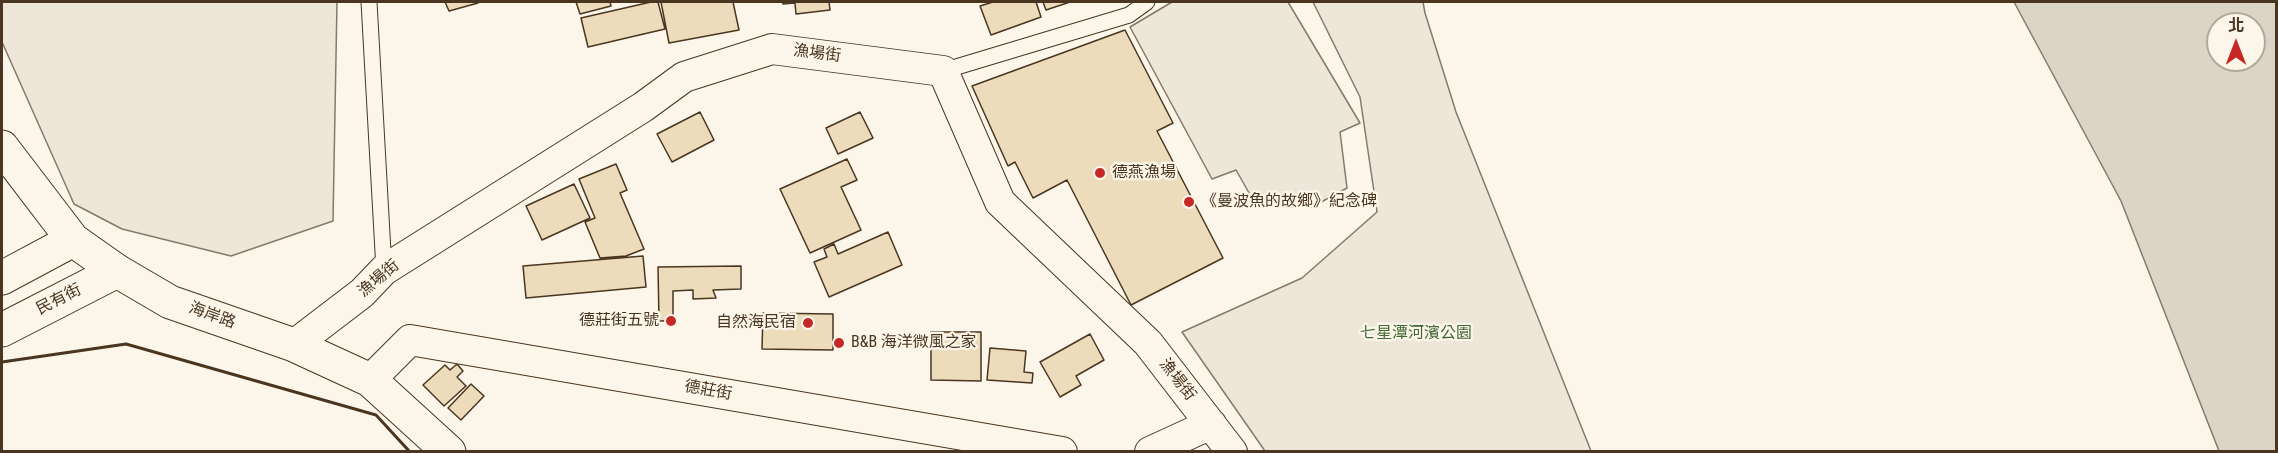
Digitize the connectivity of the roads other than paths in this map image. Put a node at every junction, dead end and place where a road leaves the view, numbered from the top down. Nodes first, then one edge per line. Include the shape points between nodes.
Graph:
1 (369, 2) edge
2 (1147, 2) edge
3 (943, 71) junction
4 (2, 147) edge
5 (73, 240) junction
6 (384, 270) junction
7 (117, 271) junction
8 (2, 278) edge
9 (2, 330) edge
10 (294, 345) junction
11 (370, 380) junction
12 (1211, 424) junction
13 (449, 452) edge
14 (1062, 452) edge
15 (1150, 452) edge
16 (1232, 452) edge

1 - 6 lane
2 - 3 lane via 1129,15
3 - 6 street, 漁場街 via 772,49 684,77 643,107
3 - 12 street, 漁場街 via 1000,201 1148,343
4 - 5 main road, 海岸路
5 - 7 main road, 海岸路
5 - 8 main road
6 - 10 street, 漁場街 via 362,293
7 - 9 main road, 民有街
7 - 10 main road, 海岸路 via 170,302
10 - 11 main road, 海岸路
11 - 13 main road, 海岸路
11 - 14 street, 德莊街 via 410,340
12 - 15 street
12 - 16 street, 漁場街

